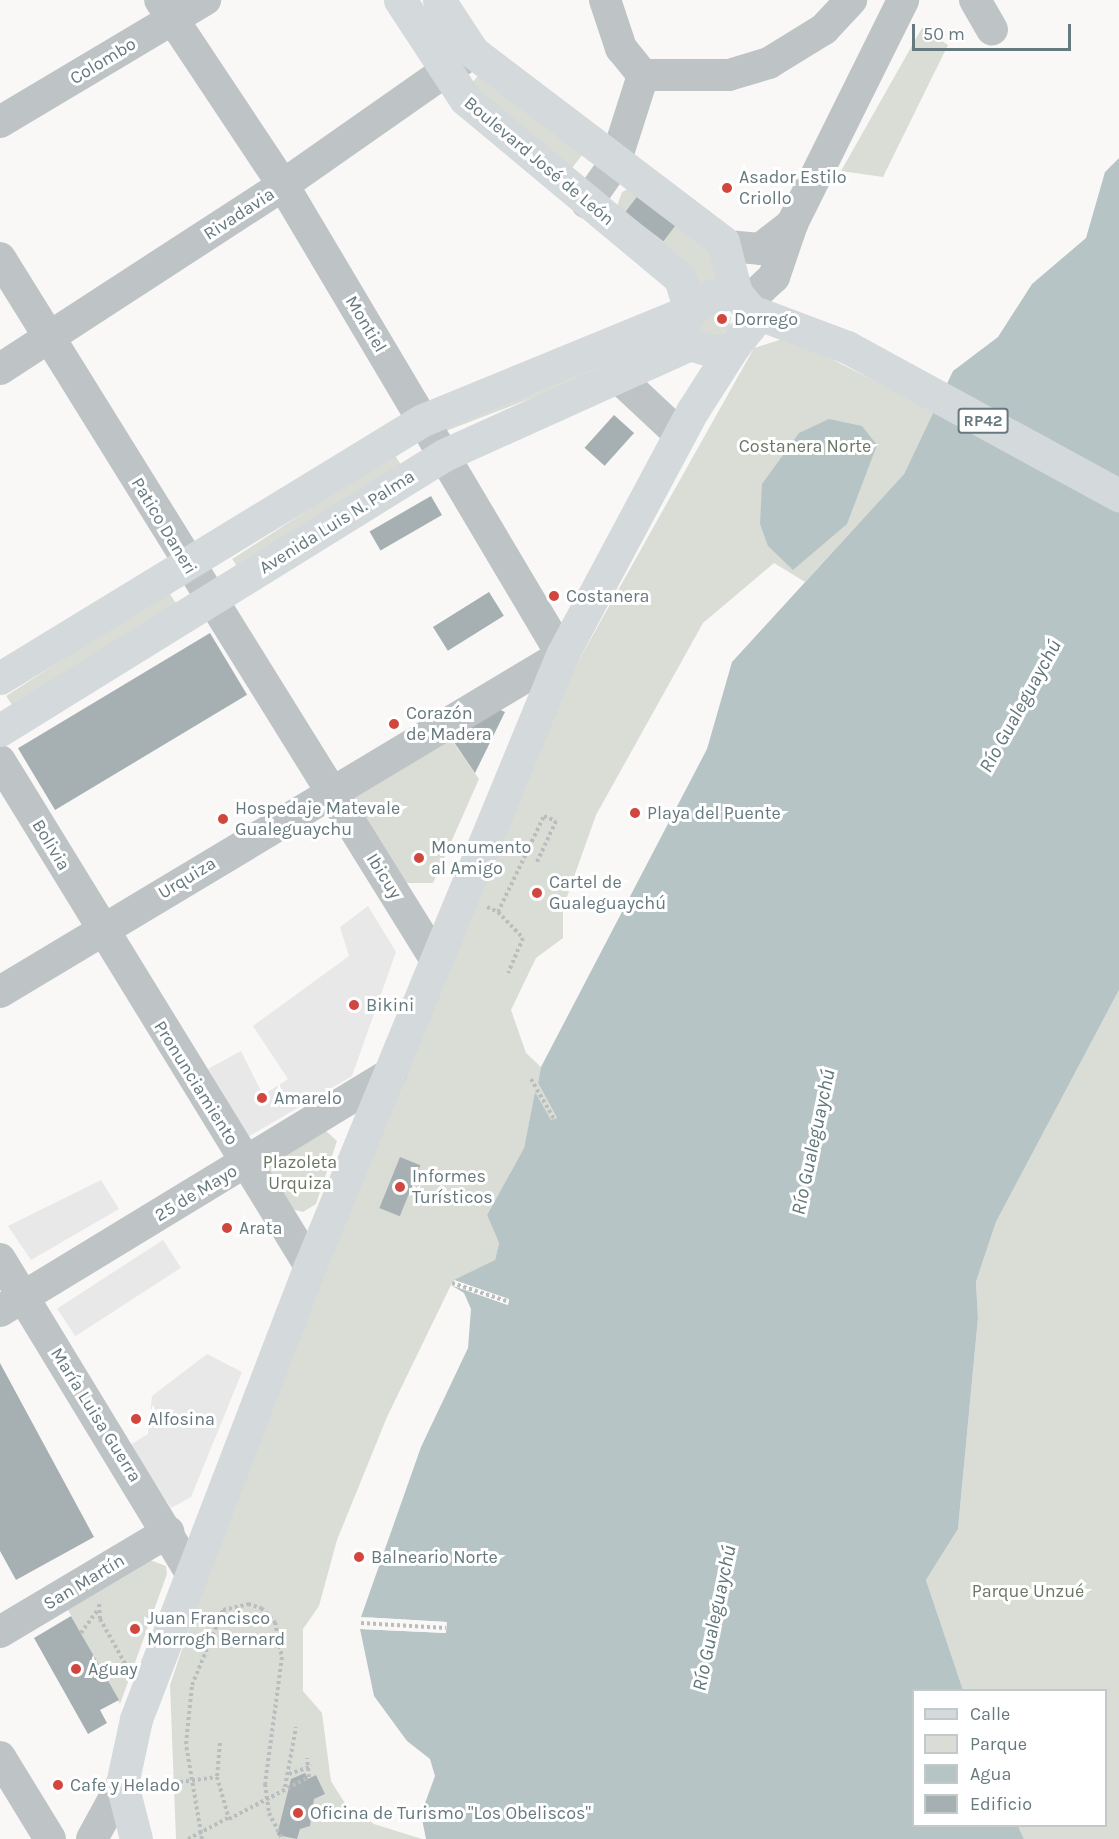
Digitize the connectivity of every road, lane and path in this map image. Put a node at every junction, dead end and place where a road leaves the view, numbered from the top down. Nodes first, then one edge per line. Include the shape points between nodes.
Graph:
1 (205, 0) edge
2 (400, 0) edge
3 (439, 0) edge
4 (605, 0) edge
5 (851, 0) edge
6 (903, 0) edge
7 (975, 0) edge
8 (165, 10) edge
9 (992, 30) dead end
10 (473, 52) junction
11 (444, 74) junction
12 (643, 75) junction
13 (0, 122) edge
14 (615, 163) junction
15 (283, 185) junction
16 (587, 203) junction
17 (792, 224) junction
18 (727, 246) junction
19 (0, 258) edge
20 (745, 302) junction
21 (689, 327) junction
22 (50, 338) junction
23 (734, 346) junction
24 (0, 369) edge
25 (618, 377) junction
26 (423, 420) junction
27 (687, 423) junction
28 (444, 455) junction
29 (1119, 495) edge
30 (188, 564) junction
31 (211, 602) junction
32 (562, 655) junction
33 (0, 678) edge
34 (0, 730) edge
35 (0, 761) edge
36 (332, 792) junction
37 (537, 862) dead end
38 (483, 905) dead end
39 (498, 912) junction
40 (101, 929) junction
41 (436, 960) junction
42 (508, 973) dead end
43 (0, 992) edge
44 (391, 1073) junction
45 (531, 1079) dead end
46 (554, 1119) dead end
47 (245, 1163) junction
48 (0, 1259) edge
49 (310, 1266) junction
50 (452, 1282) dead end
51 (508, 1302) dead end
52 (12, 1304) edge
53 (168, 1532) junction
54 (190, 1572) junction
55 (104, 1594) dead end
56 (98, 1610) junction
57 (361, 1623) dead end
58 (446, 1628) dead end
59 (0, 1632) edge
60 (81, 1633) dead end
61 (132, 1675) dead end
62 (296, 1727) dead end
63 (220, 1743) dead end
64 (0, 1757) edge
65 (307, 1758) dead end
66 (312, 1766) dead end
67 (305, 1768) junction
68 (289, 1774) junction
69 (217, 1777) junction
70 (189, 1781) junction
71 (174, 1783) dead end
72 (122, 1784) junction
73 (267, 1799) junction
74 (200, 1832) junction
75 (50, 1839) edge
76 (92, 1839) edge
77 (136, 1839) edge
78 (188, 1839) edge
79 (202, 1839) edge
80 (282, 1839) edge

1 - 8 street, Colombo
2 - 11 main road, Boulevard José de León
3 - 10 main road
4 - 12 street via 621,48
5 - 12 street via 824,30 769,63 729,75
6 - 17 street
7 - 9 street
8 - 13 street, Colombo
8 - 15 street, Montiel
10 - 11 street, Rivadavia
10 - 14 main road
11 - 15 street, Rivadavia
11 - 16 main road, Boulevard José de León via 465,99
12 - 14 street
14 - 16 street
14 - 18 main road
15 - 22 street, Rivadavia
15 - 26 street, Montiel
16 - 21 main road, Boulevard José de León via 680,278
17 - 18 street via 760,249
17 - 20 street via 774,277
18 - 20 main road
19 - 22 street, Patico Daneri
20 - 21 main road via 711,296
20 - 23 main road via 750,326
20 - 29 main road, RP42 via 847,347
21 - 23 main road via 716,352
21 - 25 main road, Avenida Luis N. Palma
21 - 26 main road
21 - 27 main road, Boulevard José de León
22 - 24 street, Rivadavia
22 - 30 street, Patico Daneri
23 - 27 main road
25 - 27 street
25 - 28 main road, Avenida Luis N. Palma
26 - 28 street, Montiel
26 - 30 main road
27 - 32 main road
28 - 31 main road, Avenida Luis N. Palma
28 - 32 street, Montiel
30 - 31 street, Patico Daneri
30 - 33 main road
31 - 34 main road, Avenida Luis N. Palma
31 - 36 street, Patico Daneri
32 - 36 street, Urquiza
32 - 41 main road
35 - 40 street, Bolivia
36 - 40 street, Urquiza
36 - 41 street, Ibicuy
37 - 39 path via 556,822 544,816
38 - 39 path
39 - 42 path via 523,938
40 - 43 street, Urquiza
40 - 47 street, Pronunciamiento
41 - 44 main road
44 - 47 street, 25 de Mayo
44 - 49 main road
45 - 46 path
47 - 49 street, Pronunciamiento
47 - 52 street, 25 de Mayo
48 - 52 street, María Luisa Guerra
49 - 54 main road
50 - 51 path
52 - 53 street, María Luisa Guerra
53 - 54 street, María Luisa Guerra
53 - 59 street, San Martín
54 - 72 main road via 136,1719
55 - 56 path
56 - 60 path
56 - 61 path
57 - 58 path
62 - 68 path
63 - 69 path
64 - 75 street
65 - 67 path
66 - 67 path
67 - 68 path
67 - 73 path via 309,1777
68 - 74 path via 287,1786
69 - 70 path
69 - 73 path via 229,1819
70 - 71 path
70 - 73 path via 192,1685 224,1610 248,1604 261,1608 274,1622 282,1657
70 - 74 path
72 - 76 street
72 - 77 main road
73 - 80 path
74 - 78 path
74 - 79 path

